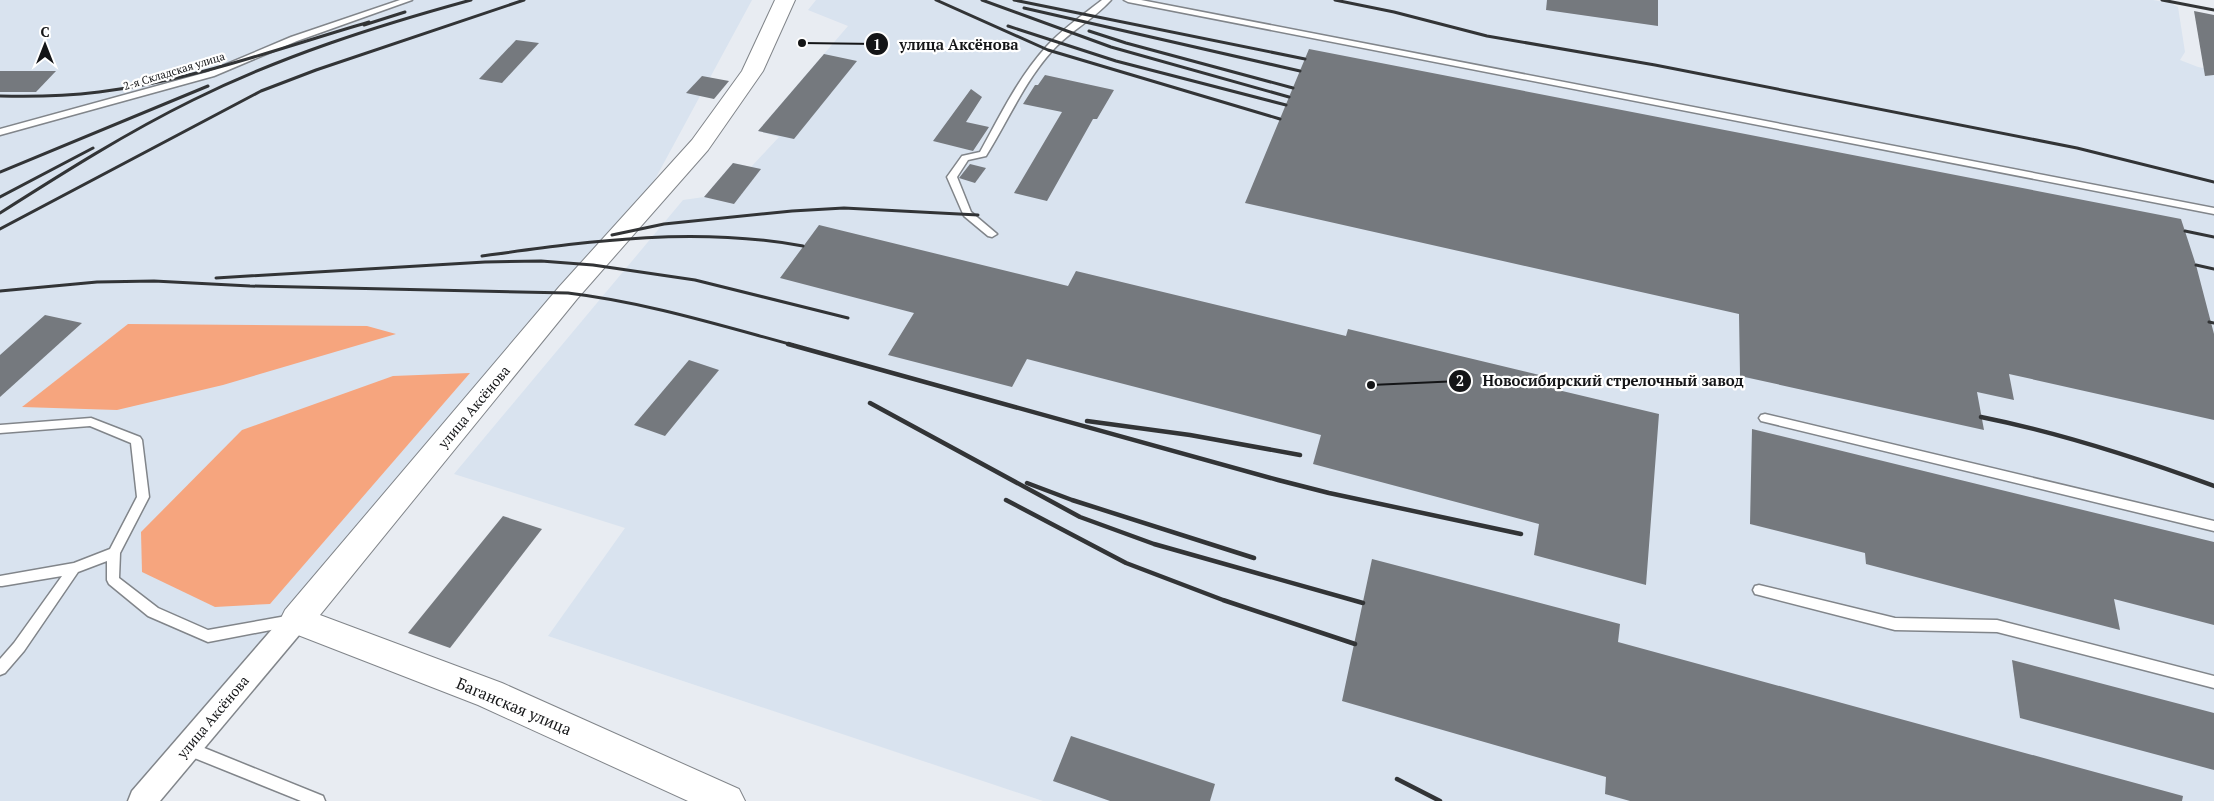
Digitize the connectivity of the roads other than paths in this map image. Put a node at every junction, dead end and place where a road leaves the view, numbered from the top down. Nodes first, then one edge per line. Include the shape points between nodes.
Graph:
1 (408, 0) edge
2 (784, 0) edge
3 (1107, 0) edge
4 (1128, 0) edge
5 (0, 132) edge
6 (2214, 210) edge
7 (992, 234) dead end
8 (1765, 418) dead end
9 (0, 429) edge
10 (2214, 526) edge
11 (114, 553) junction
12 (74, 568) junction
13 (2, 582) dead end
14 (1759, 590) dead end
15 (296, 620) junction
16 (0, 669) edge
17 (2214, 682) edge
18 (188, 748) junction
19 (142, 801) edge
20 (318, 801) edge
21 (728, 801) edge

1 - 5 lane, 2-я Складская улица via 294,39 211,74
2 - 15 street, улица Аксёнова via 752,71 700,145 568,293
3 - 7 lane via 1056,41 1017,93 983,154 965,158 952,176 967,214
4 - 6 lane
8 - 10 lane
9 - 11 lane via 91,422 136,440 143,497
11 - 12 lane
11 - 15 lane via 113,580 153,612 208,636
12 - 13 lane
12 - 16 lane
14 - 17 lane via 1895,624 1998,626
15 - 18 street, улица Аксёнова
15 - 21 street, Баганская улица via 490,694
18 - 19 street, улица Аксёнова
18 - 20 lane

